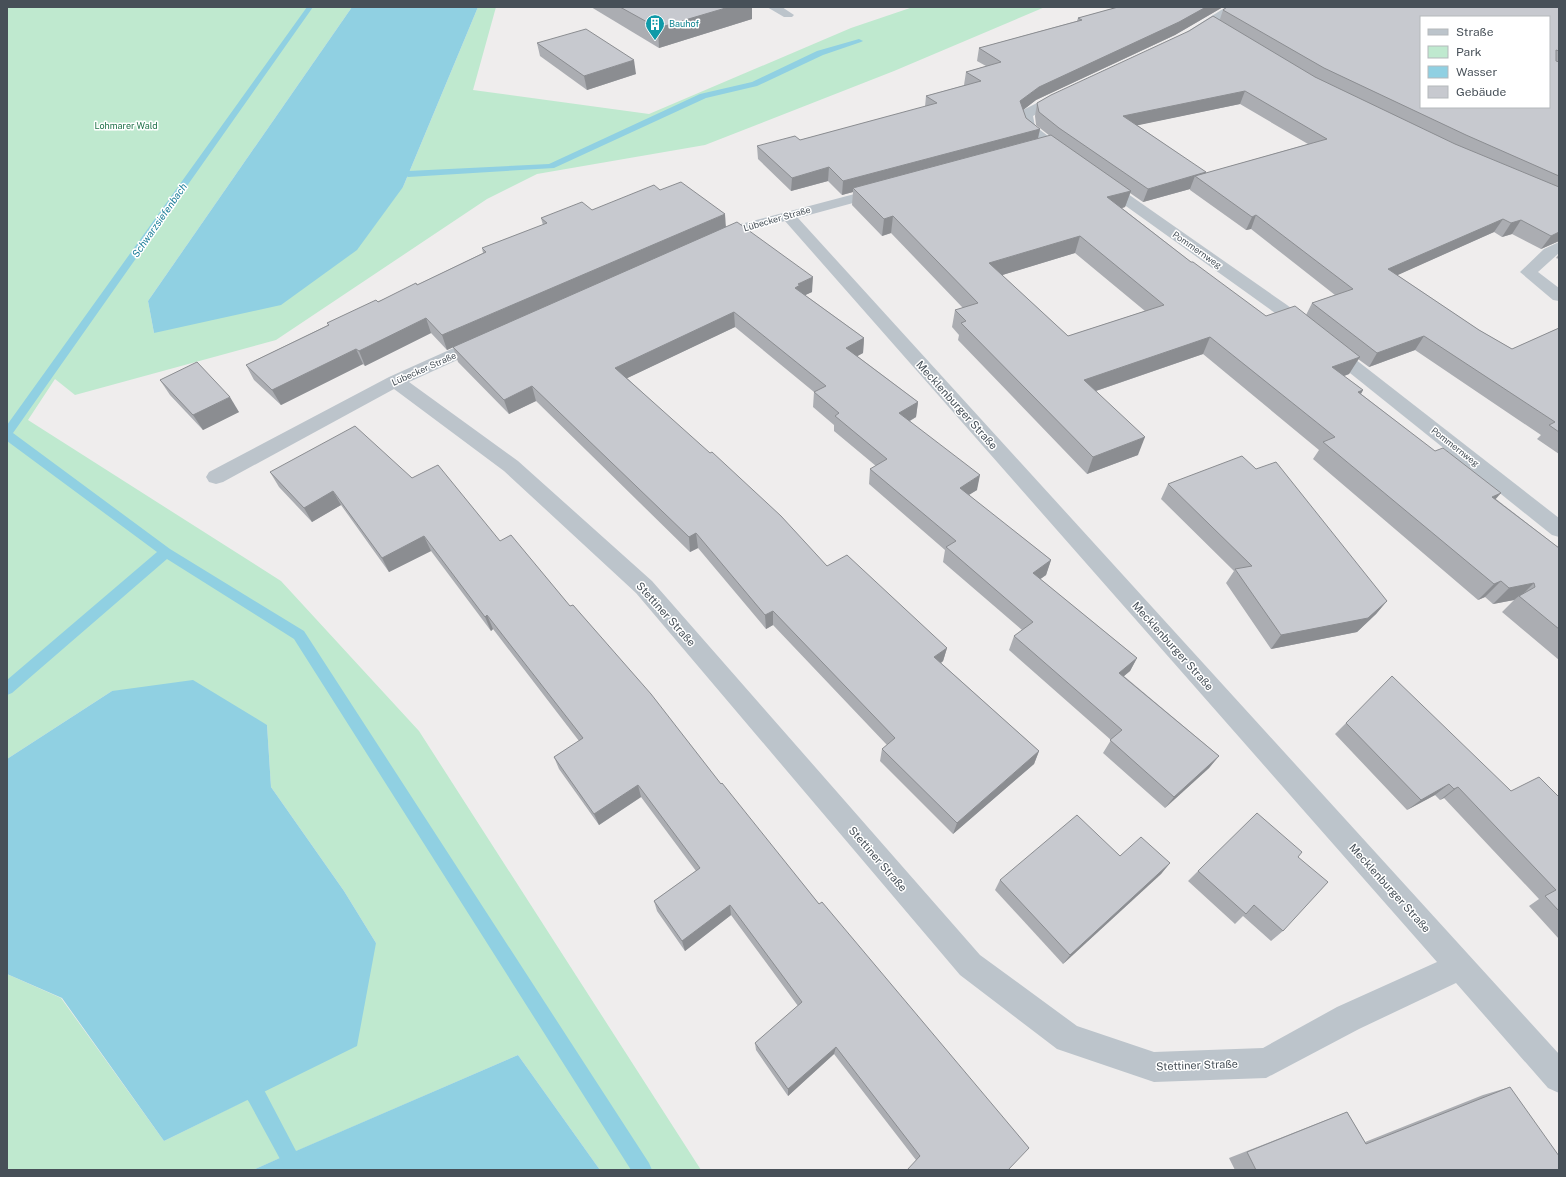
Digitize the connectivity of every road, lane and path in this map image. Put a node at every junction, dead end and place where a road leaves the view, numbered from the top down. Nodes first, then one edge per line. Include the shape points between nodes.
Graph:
1 (773, 7) edge
2 (1234, 7) edge
3 (788, 15) dead end
4 (1180, 39) edge
5 (1080, 86) edge
6 (896, 187) edge
7 (788, 216) junction
8 (702, 245) edge
9 (1559, 247) edge
10 (1559, 296) edge
11 (496, 336) edge
12 (395, 381) junction
13 (216, 477) dead end
14 (1559, 529) edge
15 (1460, 966) junction
16 (1559, 1077) edge

1 - 3 street
2 - 4 street via 1216,26
5 - 14 street, Pommernweg via 1026,114 1029,127 1042,148 1082,168 1281,309
6 - 7 street, Lübecker Straße
7 - 8 street, Lübecker Straße via 742,228
7 - 15 street, Mecklenburger Straße
9 - 10 street via 1528,272
11 - 12 street, Lübecker Straße
12 - 13 street, Lübecker Straße
12 - 15 street, Stettiner Straße via 511,466 644,587 970,965 1068,1038 1154,1067 1266,1062 1348,1018
15 - 16 street, Mecklenburger Straße

